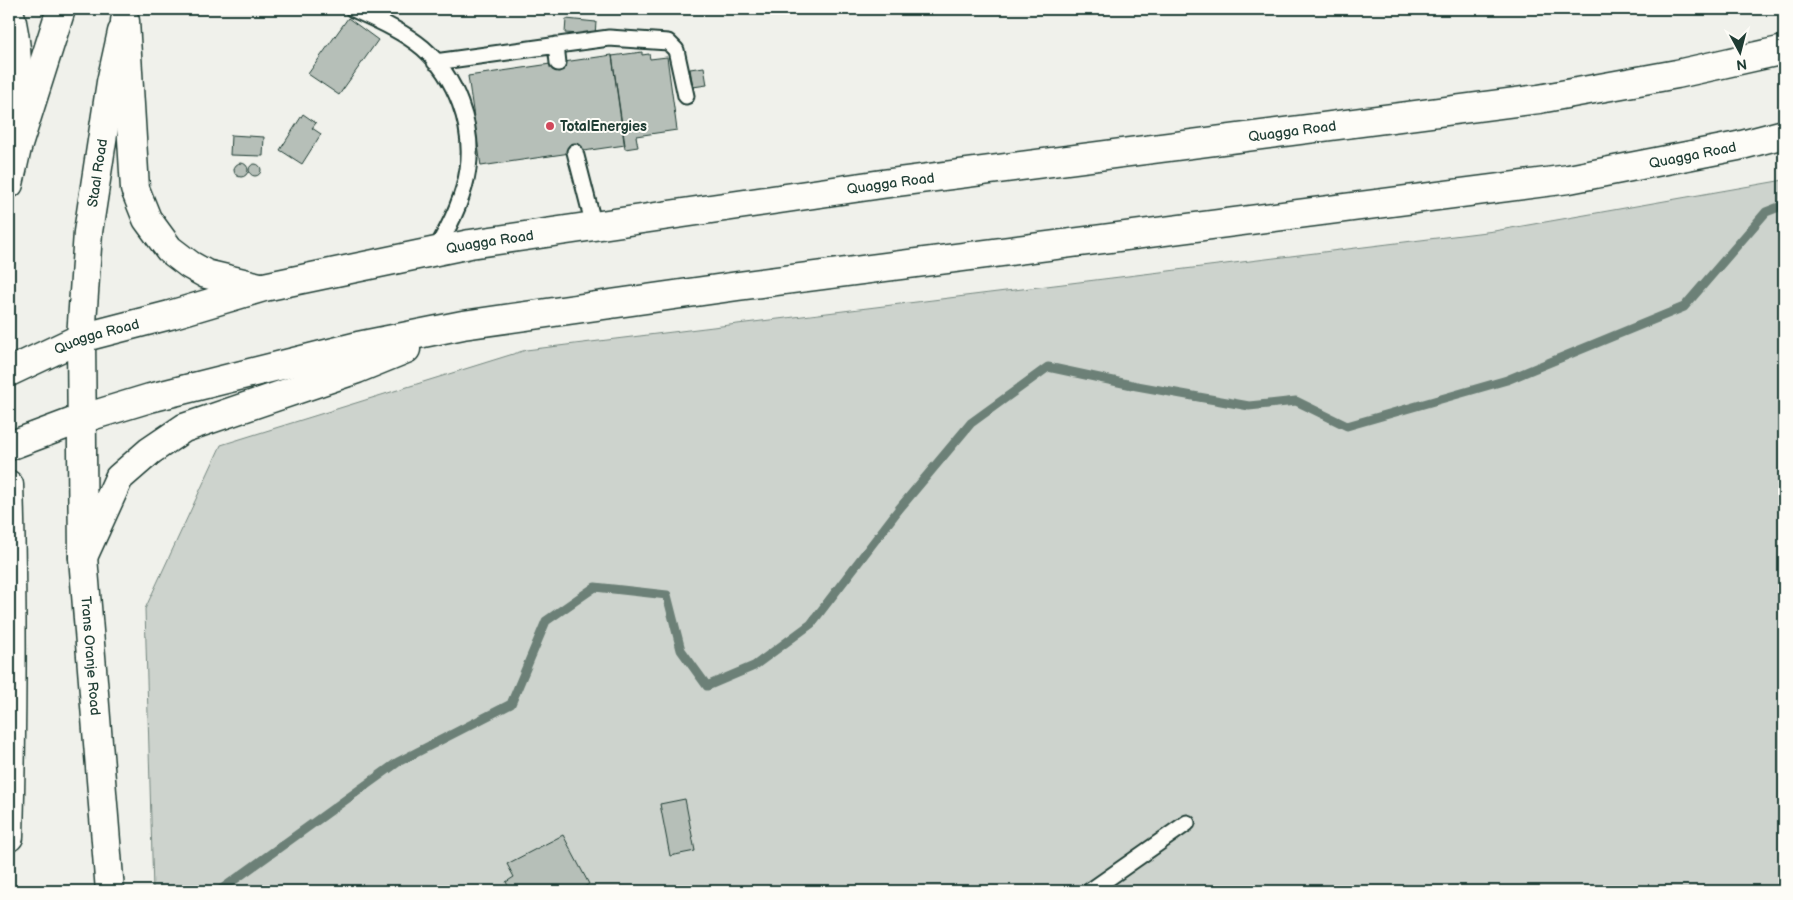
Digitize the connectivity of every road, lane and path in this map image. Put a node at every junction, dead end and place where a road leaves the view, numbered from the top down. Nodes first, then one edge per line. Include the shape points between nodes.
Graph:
1 (61, 9) edge
2 (353, 9) edge
3 (9, 10) edge
4 (126, 15) edge
5 (556, 45) junction
6 (1784, 50) edge
7 (435, 62) junction
8 (558, 63) dead end
9 (686, 96) dead end
10 (1784, 134) edge
11 (17, 148) junction
12 (575, 152) dead end
13 (9, 184) edge
14 (594, 226) junction
15 (435, 251) junction
16 (264, 287) junction
17 (463, 325) junction
18 (81, 338) junction
19 (9, 372) edge
20 (81, 419) junction
21 (9, 446) edge
22 (9, 485) edge
23 (83, 557) junction
24 (1187, 823) dead end
25 (9, 837) edge
26 (110, 891) edge
27 (1090, 891) edge

1 - 11 main road
2 - 7 lane via 404,34
3 - 11 main road via 18,61
4 - 16 main road via 135,189 147,219 169,249 190,265 206,274
4 - 18 main road, Staal Road via 111,82 88,232
5 - 7 lane
5 - 8 lane
5 - 9 lane via 609,38 668,42 676,50
6 - 14 main road, Quagga Road via 1677,74 1539,99 882,184
7 - 15 lane via 451,81 465,115 468,150 468,169 461,199
10 - 17 main road, Quagga Road via 1569,179 738,286
11 - 13 main road
12 - 14 lane
14 - 15 main road, Quagga Road
15 - 16 main road, Quagga Road
16 - 18 main road, Quagga Road
17 - 20 main road, Quagga Road via 256,370
17 - 23 main road via 358,369 184,428 119,478
18 - 19 main road, Quagga Road
18 - 20 main road, Staal Road
20 - 21 main road, Quagga Road
20 - 23 main road, Trans Oranje Road
22 - 25 main road via 12,730
23 - 26 main road, Trans Oranje Road
24 - 27 lane

